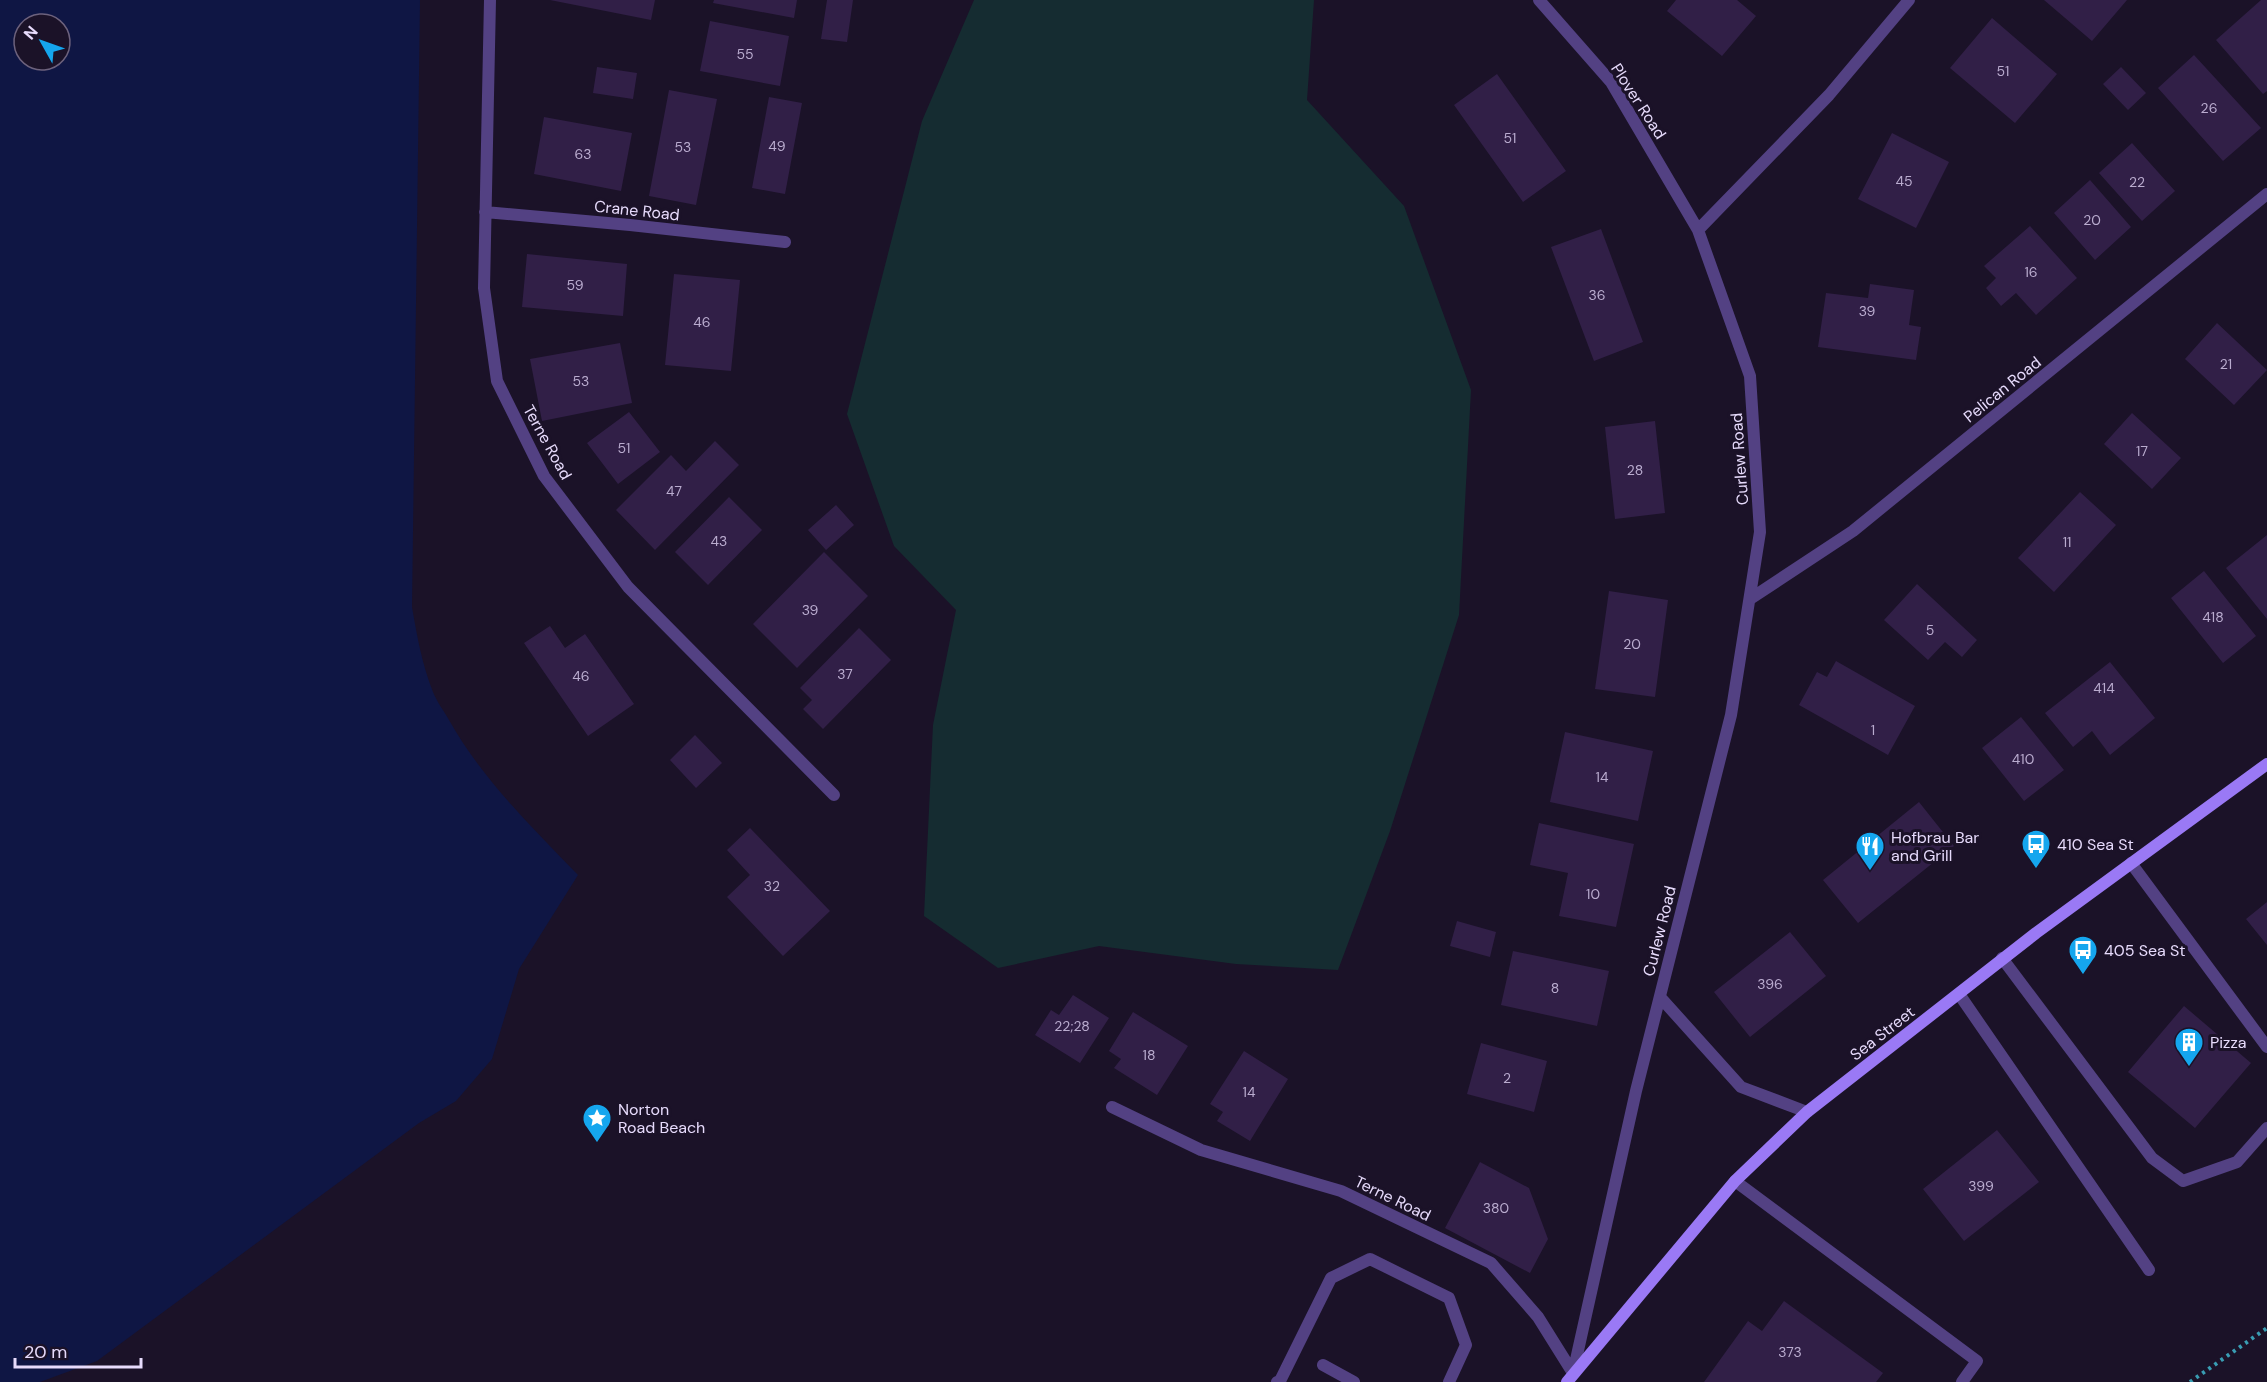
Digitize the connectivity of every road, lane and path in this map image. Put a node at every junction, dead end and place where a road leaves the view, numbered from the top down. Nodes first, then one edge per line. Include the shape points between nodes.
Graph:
1 (490, 0) edge
2 (1539, 0) edge
3 (1909, 0) edge
4 (2267, 194) edge
5 (485, 212) junction
6 (1698, 230) junction
7 (785, 242) dead end
8 (1750, 598) junction
9 (2267, 764) edge
10 (834, 795) dead end
11 (2131, 863) junction
12 (2002, 958) junction
13 (1959, 994) junction
14 (1660, 997) junction
15 (2267, 1047) edge
16 (1112, 1107) dead end
17 (1807, 1113) junction
18 (2267, 1128) edge
19 (1736, 1181) junction
20 (2149, 1270) dead end
21 (2267, 1328) edge
22 (1323, 1365) dead end
23 (1570, 1378) edge
24 (1276, 1382) edge
25 (1354, 1382) edge
26 (1449, 1382) edge
27 (1962, 1382) edge
28 (2190, 1382) edge

1 - 5 street, Terne Road
2 - 6 street, Plover Road via 1611,82
3 - 6 street via 1829,95
4 - 8 street, Pelican Road via 1853,531
5 - 7 street, Crane Road
5 - 10 street, Terne Road via 484,288 497,381 544,476 628,586
6 - 8 street, Curlew Road via 1750,376 1760,532
8 - 14 street, Curlew Road via 1731,715
9 - 11 main road, Sea Street
11 - 12 main road, Sea Street
11 - 15 street
12 - 13 main road, Sea Street
12 - 18 street via 2152,1158 2183,1181 2237,1162
13 - 17 main road, Sea Street
13 - 20 street
14 - 17 street, Curlew Road via 1741,1087
14 - 23 street, Curlew Road
16 - 23 street, Terne Road via 1201,1150 1341,1191 1491,1263 1538,1317
17 - 19 main road, Sea Street
19 - 23 main road, Sea Street
19 - 27 street via 1977,1361
21 - 28 path
22 - 25 street
24 - 26 street via 1280,1381 1331,1278 1370,1259 1449,1298 1466,1345

